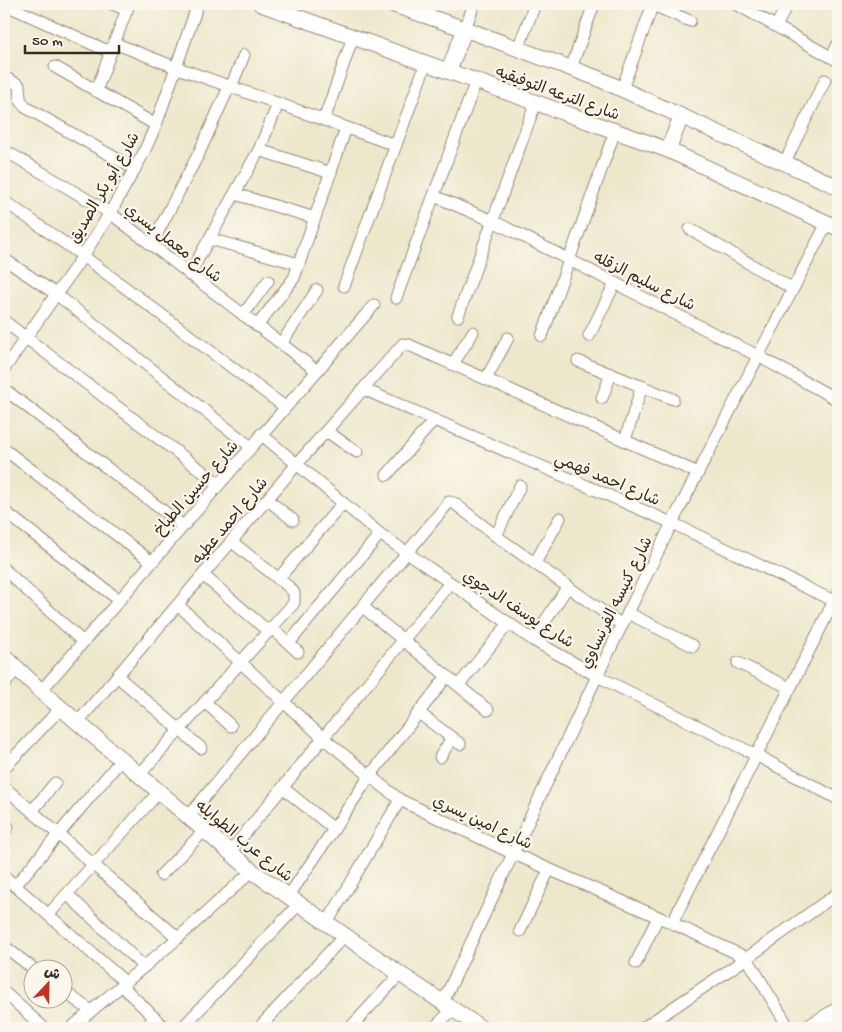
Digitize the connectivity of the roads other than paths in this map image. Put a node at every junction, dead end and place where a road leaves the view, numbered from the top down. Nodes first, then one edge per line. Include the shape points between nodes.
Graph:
1 (4, 4) edge
2 (112, 4) edge
3 (198, 4) edge
4 (261, 4) edge
5 (391, 4) edge
6 (474, 4) edge
7 (535, 4) edge
8 (594, 4) edge
9 (653, 4) edge
10 (736, 4) edge
11 (788, 4) edge
12 (128, 7) edge
13 (412, 7) edge
14 (690, 21) dead end
15 (776, 26) junction
16 (465, 29) junction
17 (353, 37) junction
18 (838, 44) edge
19 (112, 48) junction
20 (518, 48) junction
21 (244, 55) dead end
22 (835, 59) edge
23 (426, 63) junction
24 (175, 67) junction
25 (55, 68) dead end
26 (571, 68) junction
27 (449, 70) junction
28 (4, 76) edge
29 (825, 80) dead end
30 (476, 81) junction
31 (230, 87) junction
32 (622, 89) junction
33 (96, 91) junction
34 (536, 102) junction
35 (278, 104) junction
36 (681, 117) junction
37 (324, 120) junction
38 (156, 125) junction
39 (346, 128) junction
40 (615, 130) junction
41 (395, 145) junction
42 (4, 150) edge
43 (259, 150) junction
44 (668, 150) junction
45 (784, 164) junction
46 (135, 168) junction
47 (331, 173) junction
48 (838, 188) edge
49 (234, 194) junction
50 (434, 196) junction
51 (4, 201) edge
52 (110, 213) junction
53 (315, 218) junction
54 (493, 220) junction
55 (833, 225) edge
56 (690, 229) dead end
57 (210, 239) junction
58 (151, 245) junction
59 (83, 256) junction
60 (4, 259) edge
61 (569, 259) junction
62 (299, 264) junction
63 (189, 275) junction
64 (268, 281) dead end
65 (615, 283) junction
66 (344, 286) dead end
67 (792, 289) junction
68 (317, 290) dead end
69 (56, 294) junction
70 (396, 298) dead end
71 (374, 305) dead end
72 (243, 315) junction
73 (458, 316) dead end
74 (4, 321) edge
75 (257, 326) junction
76 (474, 332) dead end
77 (542, 336) dead end
78 (589, 336) dead end
79 (26, 337) junction
80 (508, 338) dead end
81 (281, 344) junction
82 (758, 356) junction
83 (578, 361) dead end
84 (453, 364) junction
85 (4, 369) edge
86 (317, 371) junction
87 (610, 374) junction
88 (486, 379) junction
89 (642, 386) junction
90 (4, 389) edge
91 (363, 389) junction
92 (602, 398) dead end
93 (674, 399) dead end
94 (838, 400) edge
95 (285, 407) junction
96 (434, 420) junction
97 (326, 431) junction
98 (261, 434) junction
99 (625, 440) junction
100 (251, 448) junction
101 (4, 449) edge
102 (357, 452) dead end
103 (297, 464) junction
104 (698, 473) junction
105 (387, 475) dead end
106 (219, 484) junction
107 (520, 486) dead end
108 (268, 500) junction
109 (342, 503) junction
110 (4, 511) edge
111 (560, 518) dead end
112 (293, 520) dead end
113 (672, 523) junction
114 (183, 526) junction
115 (380, 534) junction
116 (496, 536) junction
117 (232, 542) junction
118 (407, 553) junction
119 (152, 562) junction
120 (535, 563) junction
121 (4, 568) edge
122 (203, 575) junction
123 (278, 578) junction
124 (450, 583) junction
125 (568, 586) junction
126 (837, 599) edge
127 (119, 600) junction
128 (178, 605) junction
129 (363, 607) junction
130 (628, 613) junction
131 (509, 623) junction
132 (622, 625) junction
133 (270, 630) junction
134 (404, 640) junction
135 (533, 640) junction
136 (83, 642) junction
137 (289, 643) junction
138 (693, 646) dead end
139 (298, 652) dead end
140 (4, 656) edge
141 (241, 662) junction
142 (738, 663) dead end
143 (17, 668) junction
144 (117, 676) junction
145 (448, 676) junction
146 (597, 676) junction
147 (4, 684) edge
148 (459, 685) junction
149 (790, 688) junction
150 (41, 691) junction
151 (205, 702) junction
152 (283, 702) junction
153 (61, 708) junction
154 (488, 710) dead end
155 (419, 713) junction
156 (78, 722) junction
157 (231, 726) dead end
158 (180, 729) junction
159 (323, 738) junction
160 (201, 748) dead end
161 (756, 755) junction
162 (440, 757) dead end
163 (122, 760) junction
164 (4, 768) edge
165 (139, 775) junction
166 (369, 777) junction
167 (54, 783) dead end
168 (4, 787) edge
169 (283, 788) junction
170 (159, 792) junction
171 (838, 799) edge
172 (400, 800) junction
173 (32, 811) junction
174 (188, 817) junction
175 (334, 829) junction
176 (204, 831) junction
177 (58, 834) junction
178 (229, 853) junction
179 (512, 854) junction
180 (94, 864) junction
181 (549, 870) junction
182 (252, 871) junction
183 (161, 875) dead end
184 (4, 876) edge
185 (15, 886) junction
186 (67, 894) junction
187 (838, 894) edge
188 (294, 900) junction
189 (48, 915) junction
190 (658, 917) junction
191 (327, 923) junction
192 (672, 923) junction
193 (520, 931) dead end
194 (345, 935) junction
195 (178, 938) junction
196 (4, 946) edge
197 (748, 958) junction
198 (23, 960) edge
199 (636, 963) dead end
200 (144, 967) junction
201 (400, 974) junction
202 (124, 984) junction
203 (4, 992) edge
204 (72, 997) edge
205 (448, 1005) junction
206 (838, 1010) edge
207 (91, 1011) junction
208 (155, 1018) junction
209 (44, 1028) edge
210 (71, 1028) edge
211 (145, 1028) edge
212 (165, 1028) edge
213 (182, 1028) edge
214 (259, 1028) edge
215 (350, 1028) edge
216 (434, 1028) edge
217 (481, 1028) edge
218 (643, 1028) edge
219 (789, 1028) edge
220 (808, 1028) edge

1 - 19 street
2 - 12 street
3 - 24 street, شارع أبو بكر الصديق
4 - 17 main road, شارع الترعه التوفيقيه
5 - 13 main road, شارع الترعه التوفيقيه
6 - 16 street
7 - 20 street
8 - 26 street
9 - 14 street
9 - 32 street
10 - 15 street
11 - 15 street
12 - 19 street
13 - 16 main road, شارع الترعه التوفيقيه
15 - 22 street
16 - 20 main road, شارع الترعه التوفيقيه
16 - 27 main road
17 - 23 main road, شارع الترعه التوفيقيه
17 - 37 street
18 - 22 street
19 - 24 street
19 - 33 street
20 - 26 main road, شارع الترعه التوفيقيه
21 - 31 street
23 - 27 main road, شارع الترعه التوفيقيه
23 - 41 street
24 - 31 street
24 - 38 street, شارع أبو بكر الصديق
25 - 33 street
26 - 32 main road, شارع الترعه التوفيقيه
27 - 30 main road, شارع الترعه التوفيقيه
28 - 46 street via 19,85 20,99 25,107
29 - 45 street
30 - 34 main road, شارع الترعه التوفيقيه
30 - 50 street
31 - 35 street
31 - 58 street
32 - 36 main road, شارع الترعه التوفيقيه
33 - 38 street
34 - 40 main road, شارع الترعه التوفيقيه
34 - 54 street
35 - 37 street
35 - 43 street
36 - 44 main road
36 - 45 main road, شارع الترعه التوفيقيه
37 - 39 street
38 - 46 street, شارع أبو بكر الصديق
39 - 41 street
39 - 47 street
40 - 44 main road, شارع الترعه التوفيقيه
40 - 61 street
41 - 66 street
42 - 52 street, شارع معمل يسري
43 - 47 street
43 - 49 street
44 - 55 main road, شارع الترعه التوفيقيه
45 - 48 main road, شارع الترعه التوفيقيه
46 - 52 street, شارع أبو بكر الصديق
47 - 53 street
49 - 53 street
49 - 57 street
50 - 54 street, شارع سليم الزقله
50 - 70 street
51 - 59 street
52 - 58 street, شارع معمل يسري
52 - 59 street, شارع أبو بكر الصديق
53 - 62 street
54 - 61 street, شارع سليم الزقله
54 - 73 street
55 - 67 street, شارع كنيسه الفرنساوي
56 - 67 street
57 - 62 street
57 - 63 street
58 - 63 street, شارع معمل يسري
59 - 69 street, شارع أبو بكر الصديق
59 - 95 street
60 - 69 street
61 - 65 street, شارع سليم الزقله
61 - 77 street
62 - 75 street via 290,284
63 - 72 street, شارع معمل يسري
64 - 72 street
65 - 78 street
65 - 82 street, شارع سليم الزقله
67 - 82 street, شارع كنيسه الفرنساوي
68 - 81 street
69 - 79 street, شارع أبو بكر الصديق
69 - 100 street
71 - 86 street, شارع حسين الطباخ
72 - 75 street, شارع معمل يسري
74 - 79 street
75 - 81 street, شارع معمل يسري
76 - 84 street
79 - 85 street, شارع أبو بكر الصديق
79 - 106 street
80 - 88 street
81 - 86 street, شارع معمل يسري
82 - 94 street, شارع سليم الزقله
82 - 104 street, شارع كنيسه الفرنساوي
83 - 87 street
84 - 88 street
84 - 91 street, شارع احمد عطيه via 408,344 400,345
86 - 95 street, شارع حسين الطباخ
87 - 89 street
87 - 92 street
88 - 99 street
89 - 93 street
89 - 99 street
90 - 114 street
91 - 96 street, شارع احمد فهمي
91 - 97 street, شارع احمد عطيه
95 - 98 street, شارع حسين الطباخ
96 - 105 street
96 - 113 street, شارع احمد فهمي
97 - 102 street
97 - 103 street, شارع احمد عطيه
98 - 100 street, شارع حسين الطباخ
98 - 103 street, شارع يوسف الدجوي
99 - 104 street
100 - 106 street, شارع حسين الطباخ
101 - 119 street
103 - 108 street, شارع احمد عطيه
103 - 109 street, شارع يوسف الدجوي
104 - 113 street, شارع كنيسه الفرنساوي
106 - 114 street, شارع حسين الطباخ
107 - 116 street
108 - 112 street
108 - 117 street, شارع احمد عطيه
109 - 115 street, شارع يوسف الدجوي
109 - 123 street
110 - 127 street
111 - 120 street
113 - 126 street, شارع احمد فهمي
113 - 130 street, شارع كنيسه الفرنساوي
114 - 119 street, شارع حسين الطباخ
115 - 118 street, شارع يوسف الدجوي
115 - 137 street
116 - 118 street via 449,502
116 - 120 street
117 - 122 street, شارع احمد عطيه
117 - 123 street
118 - 124 street, شارع يوسف الدجوي
118 - 129 street
119 - 127 street, شارع حسين الطباخ
120 - 125 street
121 - 136 street
122 - 128 street, شارع احمد عطيه
122 - 133 street
123 - 133 street via 294,592 294,603
124 - 131 street, شارع يوسف الدجوي
124 - 134 street
125 - 132 street
125 - 135 street
126 - 149 street
127 - 136 street, شارع حسين الطباخ
128 - 141 street, شارع امين يسري
128 - 144 street, شارع احمد عطيه
129 - 134 street
129 - 152 street
130 - 132 street, شارع كنيسه الفرنساوي
130 - 138 street
131 - 135 street, شارع يوسف الدجوي
131 - 148 street
132 - 146 street, شارع كنيسه الفرنساوي
133 - 137 street
133 - 141 street
134 - 145 street
134 - 159 street
135 - 146 street, شارع يوسف الدجوي
136 - 150 street, شارع حسين الطباخ
137 - 139 street
140 - 143 main road, شارع عرب الطوايله
141 - 151 street
141 - 152 street, شارع امين يسري
142 - 149 street
143 - 147 street
143 - 150 main road, شارع عرب الطوايله
144 - 156 street, شارع احمد عطيه
144 - 158 street
145 - 148 street
145 - 155 street
146 - 161 street, شارع يوسف الدجوي
146 - 179 street, شارع كنيسه الفرنساوي
148 - 154 street
149 - 161 street
150 - 153 main road, شارع عرب الطوايله
151 - 157 street
151 - 158 street
152 - 159 street, شارع امين يسري
152 - 174 street
153 - 156 main road, شارع عرب الطوايله
153 - 164 street
155 - 162 street via 456,741
155 - 166 street
156 - 163 main road, شارع عرب الطوايله
158 - 160 street
158 - 165 street
159 - 166 street, شارع امين يسري
159 - 169 street
161 - 171 street, شارع يوسف الدجوي
161 - 192 street
163 - 165 main road, شارع عرب الطوايله
163 - 177 street
165 - 170 main road, شارع عرب الطوايله
166 - 172 street, شارع امين يسري
166 - 175 street
167 - 173 street
168 - 173 street
169 - 175 street
169 - 178 street
170 - 174 main road, شارع عرب الطوايله
170 - 180 street
172 - 179 street, شارع امين يسري
172 - 191 street
173 - 177 street
174 - 176 main road, شارع عرب الطوايله
175 - 188 street
176 - 178 main road, شارع عرب الطوايله
176 - 183 street
177 - 180 street
177 - 185 street
178 - 182 main road, شارع عرب الطوايله
179 - 181 street, شارع امين يسري
179 - 205 street, شارع كنيسه الفرنساوي
180 - 186 street
180 - 195 street
181 - 190 street, شارع امين يسري
181 - 193 street
182 - 188 main road, شارع عرب الطوايله
182 - 195 street
184 - 185 street
185 - 189 street
186 - 189 street
186 - 200 street
187 - 197 street
188 - 191 main road, شارع عرب الطوايله
188 - 213 street
189 - 202 street
190 - 192 street, شارع امين يسري
190 - 199 street
191 - 194 main road, شارع عرب الطوايله
192 - 197 street, شارع امين يسري
194 - 201 main road, شارع عرب الطوايله
194 - 214 street
195 - 200 street
196 - 198 street
197 - 218 street
197 - 219 street
200 - 202 street
201 - 205 main road, شارع عرب الطوايله
201 - 215 street
202 - 207 street
202 - 208 street
203 - 209 street
204 - 207 street
205 - 216 street
205 - 217 main road, شارع عرب الطوايله
206 - 220 main road
207 - 210 street
208 - 211 street
208 - 212 street

